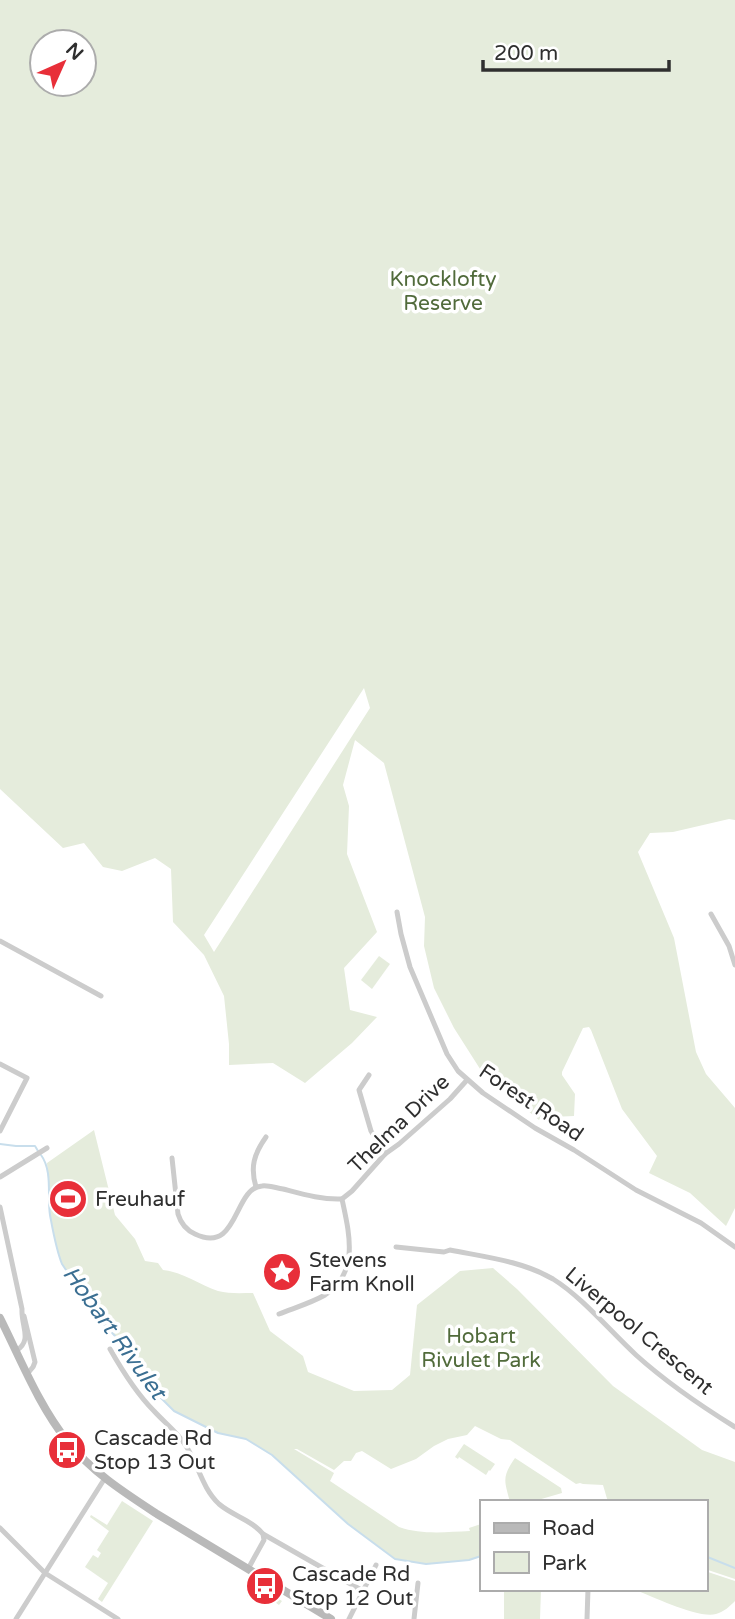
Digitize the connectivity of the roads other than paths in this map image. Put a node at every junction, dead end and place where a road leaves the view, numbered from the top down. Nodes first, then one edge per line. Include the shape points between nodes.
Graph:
1 (397, 912) dead end
2 (711, 914) dead end
3 (0, 941) edge
4 (735, 965) edge
5 (101, 996) dead end
6 (0, 1064) edge
7 (369, 1075) dead end
8 (467, 1080) junction
9 (0, 1131) edge
10 (266, 1137) dead end
11 (45, 1150) dead end
12 (385, 1154) junction
13 (172, 1158) dead end
14 (0, 1177) edge
15 (256, 1187) junction
16 (342, 1199) junction
17 (0, 1207) edge
18 (396, 1247) dead end
19 (735, 1247) edge
20 (22, 1309) junction
21 (279, 1314) dead end
22 (0, 1318) edge
23 (110, 1349) dead end
24 (16, 1351) junction
25 (28, 1373) junction
26 (735, 1427) edge
27 (105, 1478) junction
28 (0, 1528) edge
29 (263, 1534) junction
30 (376, 1565) dead end
31 (248, 1569) junction
32 (45, 1573) junction
33 (418, 1583) dead end
34 (363, 1591) junction
35 (588, 1591) edge
36 (16, 1619) edge
37 (118, 1619) edge
38 (331, 1619) edge
39 (349, 1619) edge
40 (414, 1619) edge
41 (587, 1619) edge

1 - 8 street, Forest Road via 410,967 451,1062
2 - 4 street
3 - 5 street
6 - 9 street via 27,1078
7 - 12 street via 359,1090 371,1131
8 - 12 street, Thelma Drive
8 - 19 street, Forest Road via 535,1128
10 - 15 street via 252,1169
11 - 14 street
12 - 16 street, Thelma Drive
13 - 15 street via 180,1221 201,1237 226,1231
15 - 16 street
16 - 21 street, Thelma Drive via 349,1244 343,1277 327,1293
17 - 20 street
18 - 26 street, Liverpool Crescent via 450,1250 508,1261 554,1280 638,1357
20 - 24 street via 26,1340
20 - 25 street via 35,1362
22 - 24 street
23 - 29 street via 139,1395 185,1443 208,1492
24 - 25 street
25 - 27 street via 62,1434
27 - 31 street
27 - 32 street
28 - 32 street
29 - 31 street
29 - 34 street
30 - 34 street
31 - 38 street
32 - 36 street
32 - 37 street
33 - 40 street
34 - 39 street
35 - 41 street

